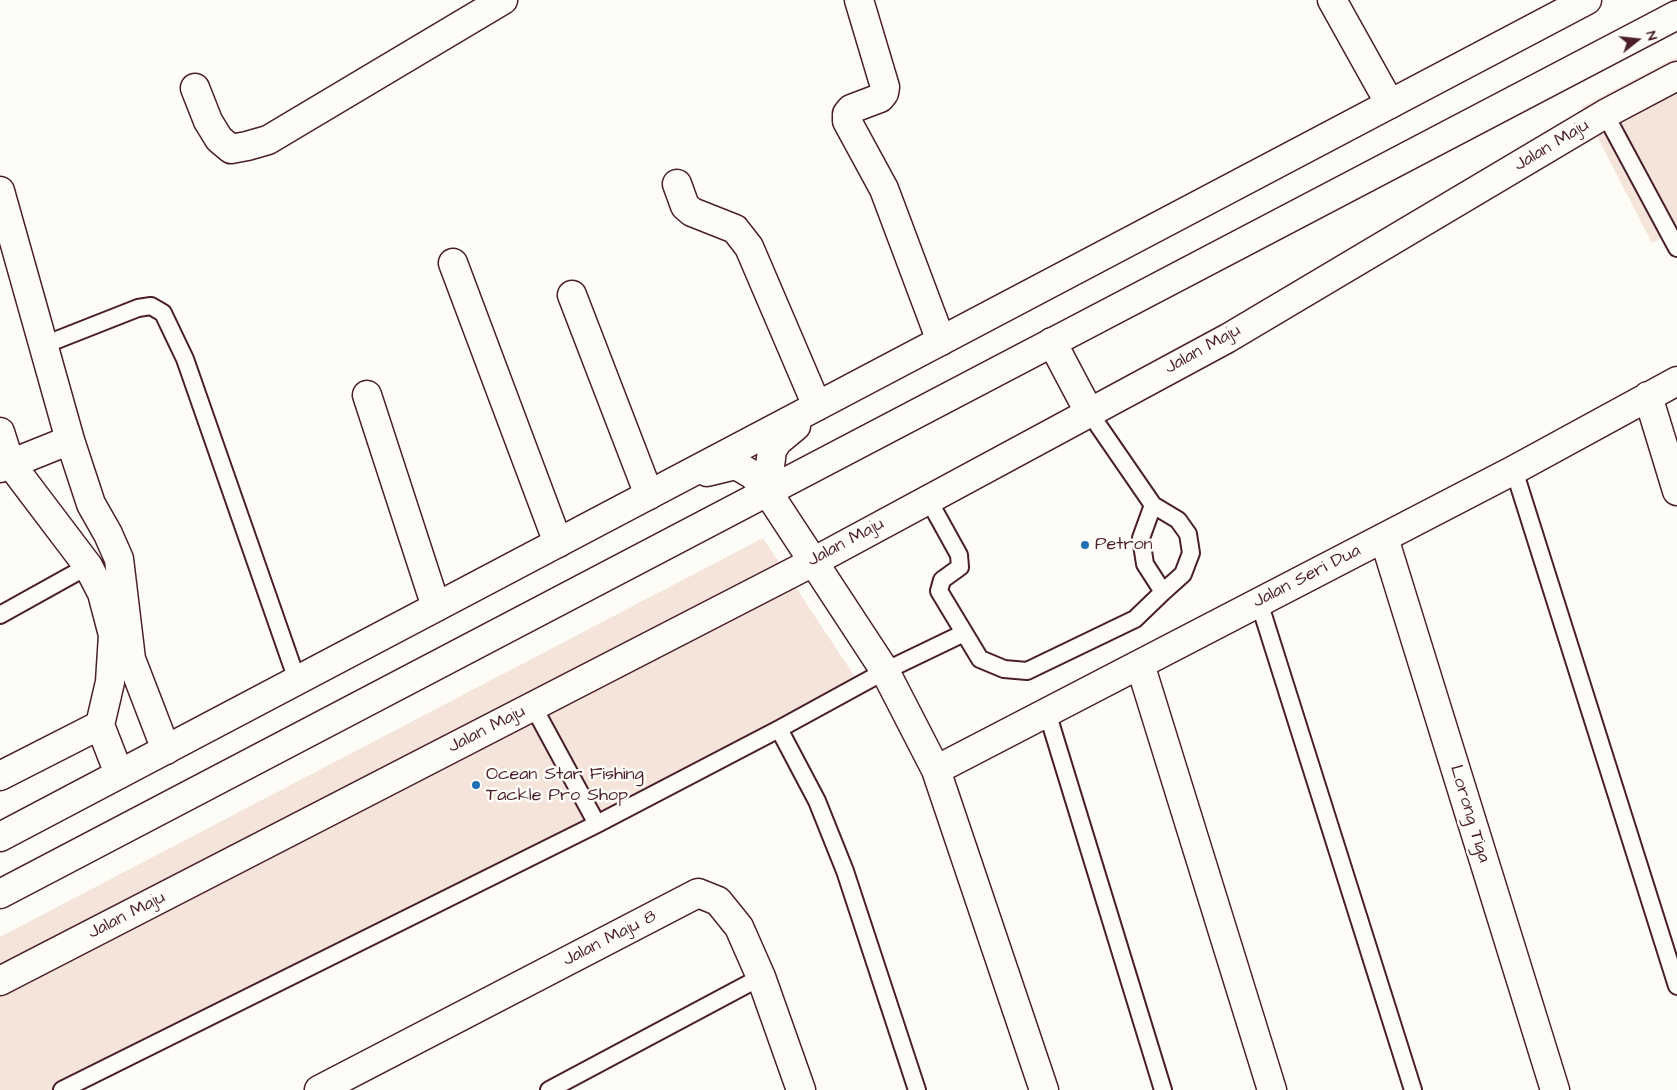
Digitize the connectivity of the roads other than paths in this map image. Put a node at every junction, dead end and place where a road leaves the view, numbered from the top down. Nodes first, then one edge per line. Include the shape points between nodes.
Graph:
1 (503, 0) edge
2 (859, 0) edge
3 (1332, 0) edge
4 (1588, 0) edge
5 (1677, 15) edge
6 (1677, 76) edge
7 (195, 88) dead end
8 (1390, 104) junction
9 (1605, 114) junction
10 (677, 184) dead end
11 (0, 191) edge
12 (1673, 229) edge
13 (1677, 248) edge
14 (453, 263) dead end
15 (572, 295) dead end
16 (941, 341) junction
17 (1052, 342) junction
18 (44, 345) junction
19 (1677, 381) edge
20 (367, 394) dead end
21 (1648, 396) junction
22 (822, 404) junction
23 (1089, 412) junction
24 (0, 432) edge
25 (70, 440) junction
26 (5, 466) edge
27 (1514, 470) junction
28 (673, 482) junction
29 (767, 491) junction
30 (1677, 491) edge
31 (649, 495) junction
32 (928, 499) junction
33 (1153, 505) junction
34 (1384, 538) junction
35 (558, 543) junction
36 (813, 562) junction
37 (88, 566) junction
38 (1163, 592) junction
39 (1259, 602) junction
40 (436, 607) junction
41 (0, 615) edge
42 (964, 633) junction
43 (1140, 664) junction
44 (885, 671) junction
45 (298, 680) junction
46 (533, 706) junction
47 (1047, 712) junction
48 (100, 725) junction
49 (779, 730) junction
50 (166, 750) junction
51 (936, 770) junction
52 (119, 774) junction
53 (0, 776) edge
54 (597, 824) junction
55 (0, 837) edge
56 (0, 894) edge
57 (761, 977) junction
58 (0, 981) edge
59 (1677, 986) edge
60 (798, 1089) edge
61 (62, 1090) edge
62 (319, 1090) edge
63 (549, 1090) edge
64 (918, 1090) edge
65 (1044, 1090) edge
66 (1163, 1090) edge
67 (1272, 1090) edge
68 (1413, 1090) edge
69 (1555, 1090) edge

1 - 7 street via 268,140 231,149 219,139 208,122
2 - 16 street via 885,87 880,98 851,109 847,121 884,189
3 - 8 street
4 - 8 street
5 - 17 street
6 - 9 street, Jalan Maju
8 - 16 street
9 - 12 lane
9 - 23 street, Jalan Maju via 1228,338
10 - 22 street via 684,206 735,229 749,247
11 - 18 street
12 - 13 lane
14 - 35 street
15 - 31 street
16 - 22 street
17 - 23 street
17 - 29 street
18 - 25 street
18 - 45 lane via 138,308 151,306 163,313 185,359
19 - 21 street, Jalan Seri Dua
20 - 40 street
21 - 27 street, Jalan Seri Dua
21 - 30 street
22 - 28 street
22 - 29 street via 778,441 772,450
23 - 32 street, Jalan Maju
23 - 33 lane
24 - 26 street
25 - 26 street
25 - 50 street via 91,504 118,559 131,659
26 - 37 street
27 - 34 street, Jalan Seri Dua
27 - 59 lane
28 - 29 street via 736,465 753,475
28 - 31 street
29 - 36 street
29 - 56 street
31 - 35 street
32 - 36 street, Jalan Maju
32 - 42 lane via 959,555 960,567 942,580 939,591
33 - 38 lane via 1141,538 1145,564
33 - 38 lane via 1178,520 1188,534 1191,553 1183,574
34 - 39 street, Jalan Seri Dua
34 - 69 street, Lorong Tiga
35 - 40 street
36 - 44 street
36 - 46 street, Jalan Maju
37 - 41 lane
37 - 48 street via 102,593 113,635 110,682
38 - 42 lane via 1135,619 1027,671 1004,669 980,660
39 - 43 street, Jalan Seri Dua
39 - 68 lane
40 - 45 street
42 - 44 lane
43 - 47 street, Jalan Seri Dua
43 - 67 street
44 - 49 lane
44 - 51 street
45 - 50 street
46 - 54 lane
46 - 58 street, Jalan Maju
47 - 51 street, Jalan Seri Dua
47 - 66 lane
48 - 52 street
48 - 53 street
49 - 54 lane
49 - 64 lane via 817,801 845,872
50 - 52 street
51 - 65 street
52 - 55 street
54 - 61 lane
57 - 60 street, Jalan Maju 8
57 - 62 street, Jalan Maju 8 via 739,927 718,901 698,893
57 - 63 lane

